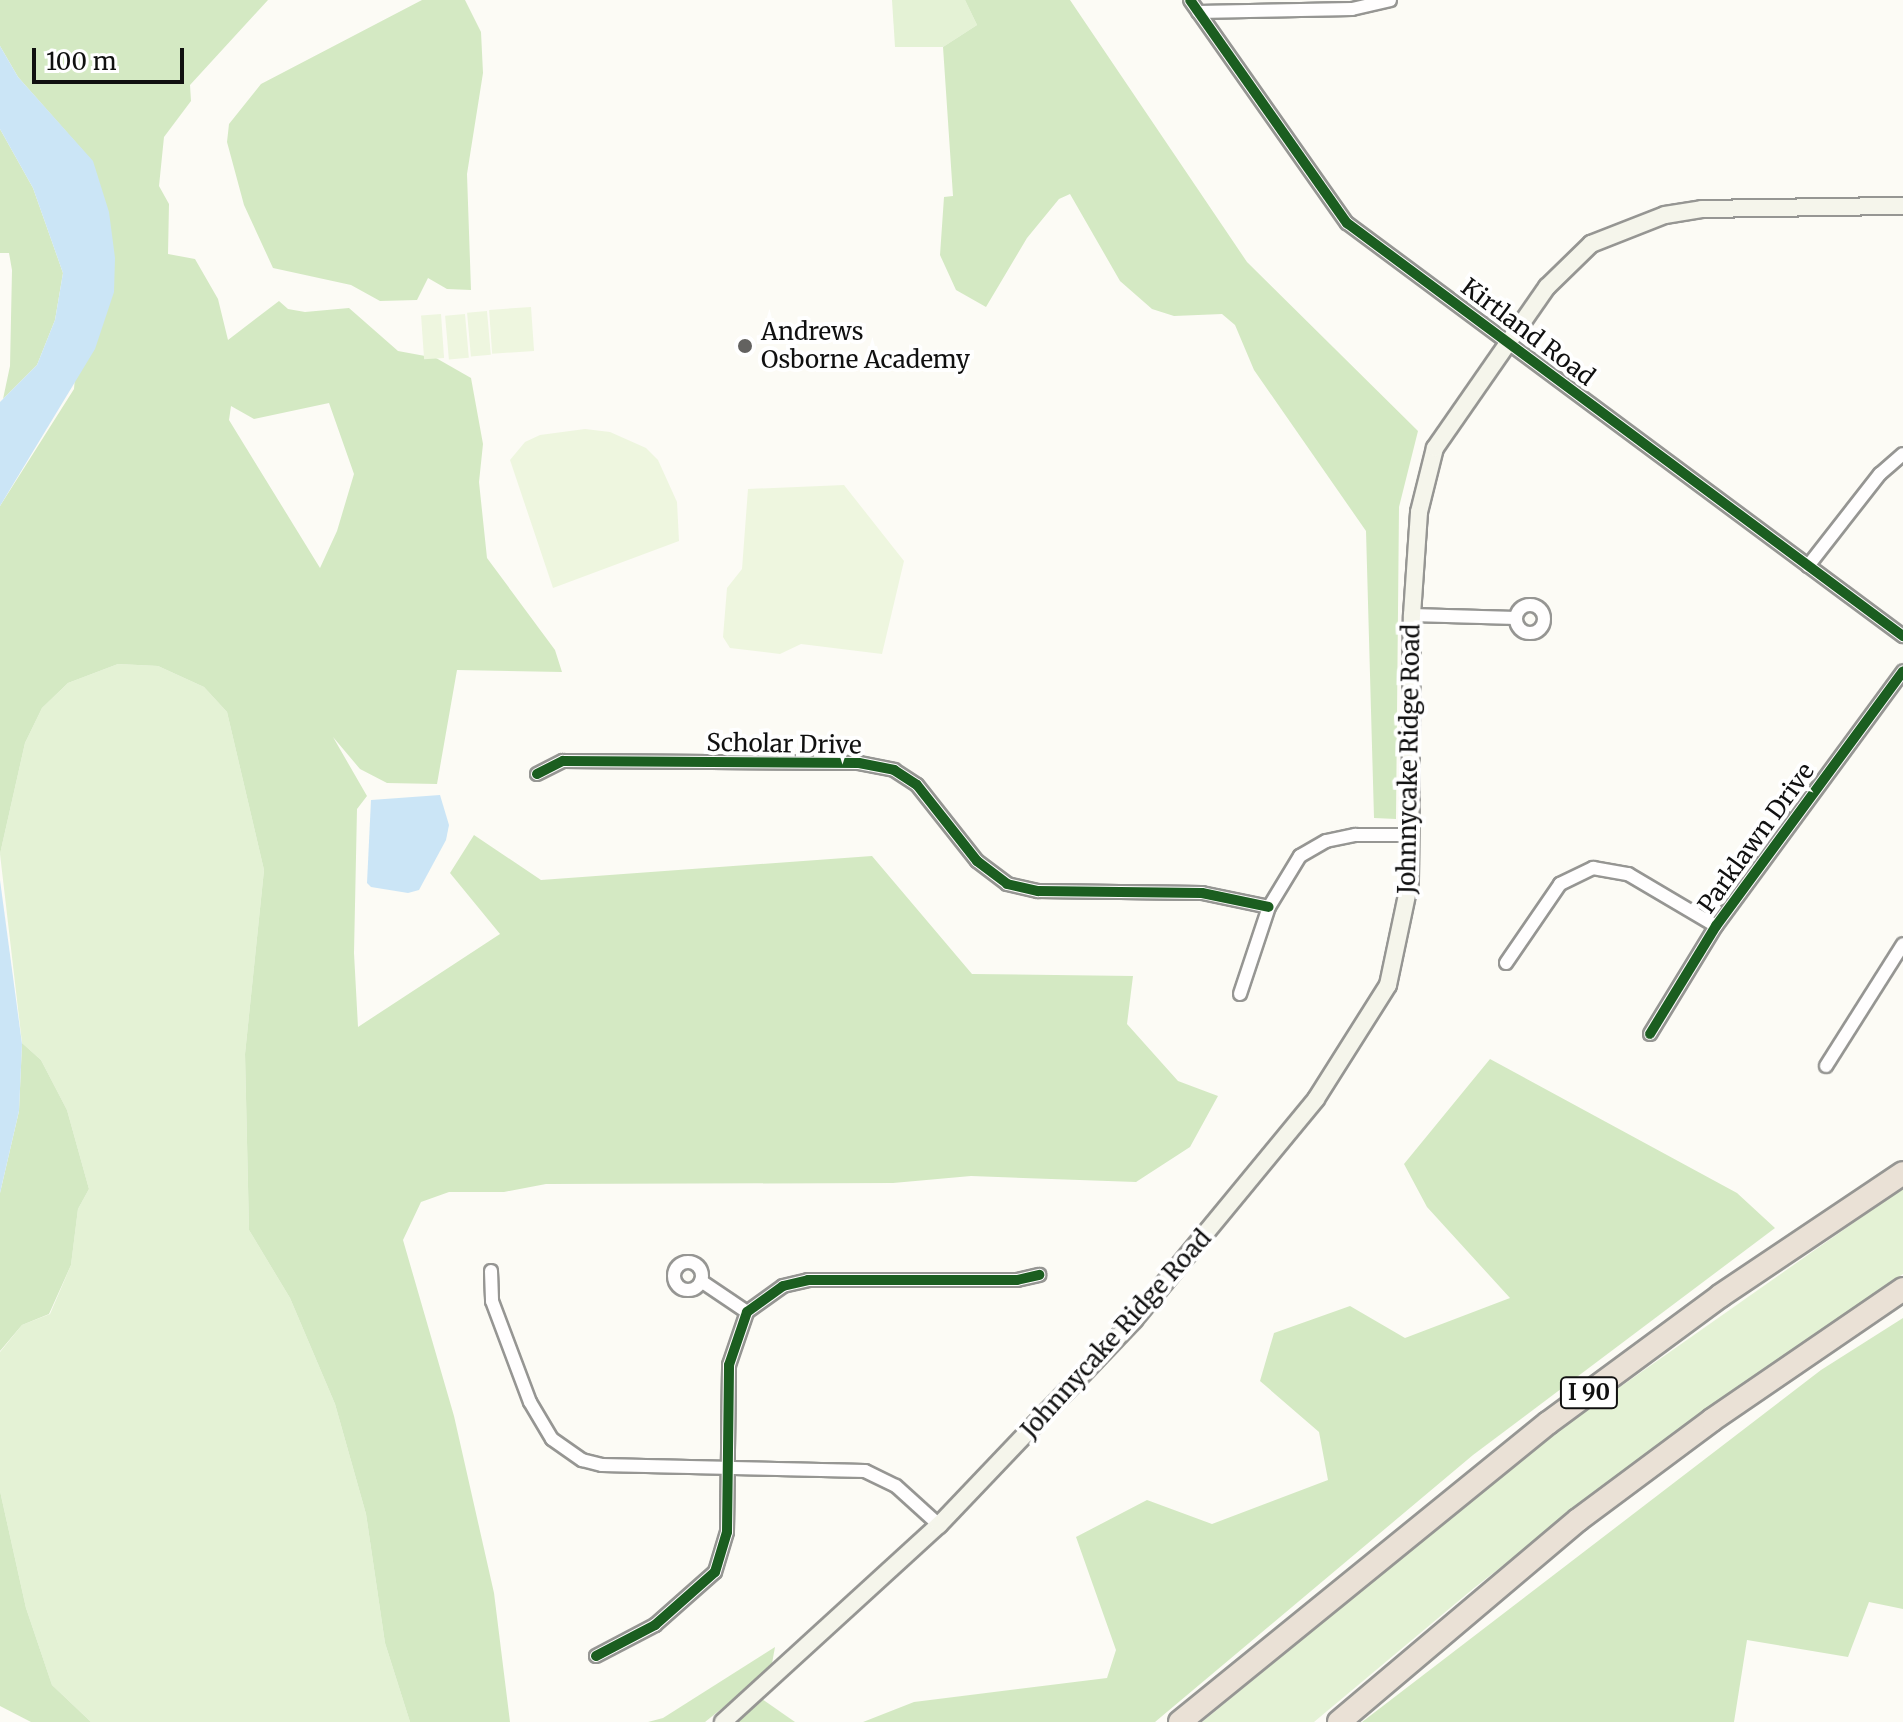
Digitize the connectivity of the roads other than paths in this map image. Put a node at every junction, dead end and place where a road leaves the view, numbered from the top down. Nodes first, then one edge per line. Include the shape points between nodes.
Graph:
1 (1190, 0) edge
2 (1390, 0) edge
3 (1198, 12) junction
4 (1903, 206) edge
5 (1507, 341) junction
6 (1903, 454) edge
7 (1808, 566) junction
8 (1412, 615) junction
9 (1516, 618) dead end
10 (1903, 636) edge
11 (1903, 671) edge
12 (537, 774) dead end
13 (1411, 835) junction
14 (1269, 907) junction
15 (1716, 926) junction
16 (1903, 944) edge
17 (1506, 963) dead end
18 (1240, 994) dead end
19 (1650, 1034) dead end
20 (1826, 1066) dead end
21 (1903, 1173) edge
22 (491, 1271) dead end
23 (1039, 1275) dead end
24 (701, 1281) dead end
25 (1903, 1289) edge
26 (747, 1312) junction
27 (728, 1467) junction
28 (939, 1525) junction
29 (596, 1656) dead end
30 (723, 1722) edge
31 (1180, 1722) edge
32 (1339, 1722) edge

1 - 3 street, Kirtland Road
2 - 3 street via 1352,9
3 - 5 street, Kirtland Road via 1347,223
4 - 5 main road, Johnnycake Ridge Road via 1702,209 1632,225 1591,244 1571,261
5 - 7 street, Kirtland Road
5 - 8 main road, Johnnycake Ridge Road via 1435,448 1419,512
6 - 7 street via 1880,474
7 - 10 street, Kirtland Road
8 - 9 street
8 - 13 main road, Johnnycake Ridge Road
11 - 15 street, Parklawn Drive
12 - 14 street, Scholar Drive via 563,761 859,763 894,770 917,785 977,861 1007,884 1038,891 1202,893
13 - 14 street via 1326,841 1300,856
13 - 28 main road, Johnnycake Ridge Road via 1410,881 1388,985 1316,1099 1134,1320
14 - 18 street
15 - 17 street via 1628,874 1593,868 1560,884
15 - 19 street, Parklawn Drive
16 - 20 street
21 - 31 highway, I 90 via 1720,1296 1548,1423
22 - 27 street via 492,1301 530,1402 559,1445 602,1465
23 - 26 street via 1017,1280 808,1280 783,1286
24 - 26 street
25 - 32 highway via 1578,1520
26 - 27 street via 729,1365
27 - 28 street via 865,1471 896,1486
27 - 29 street via 727,1532 715,1572 665,1618
28 - 30 main road, Johnnycake Ridge Road

